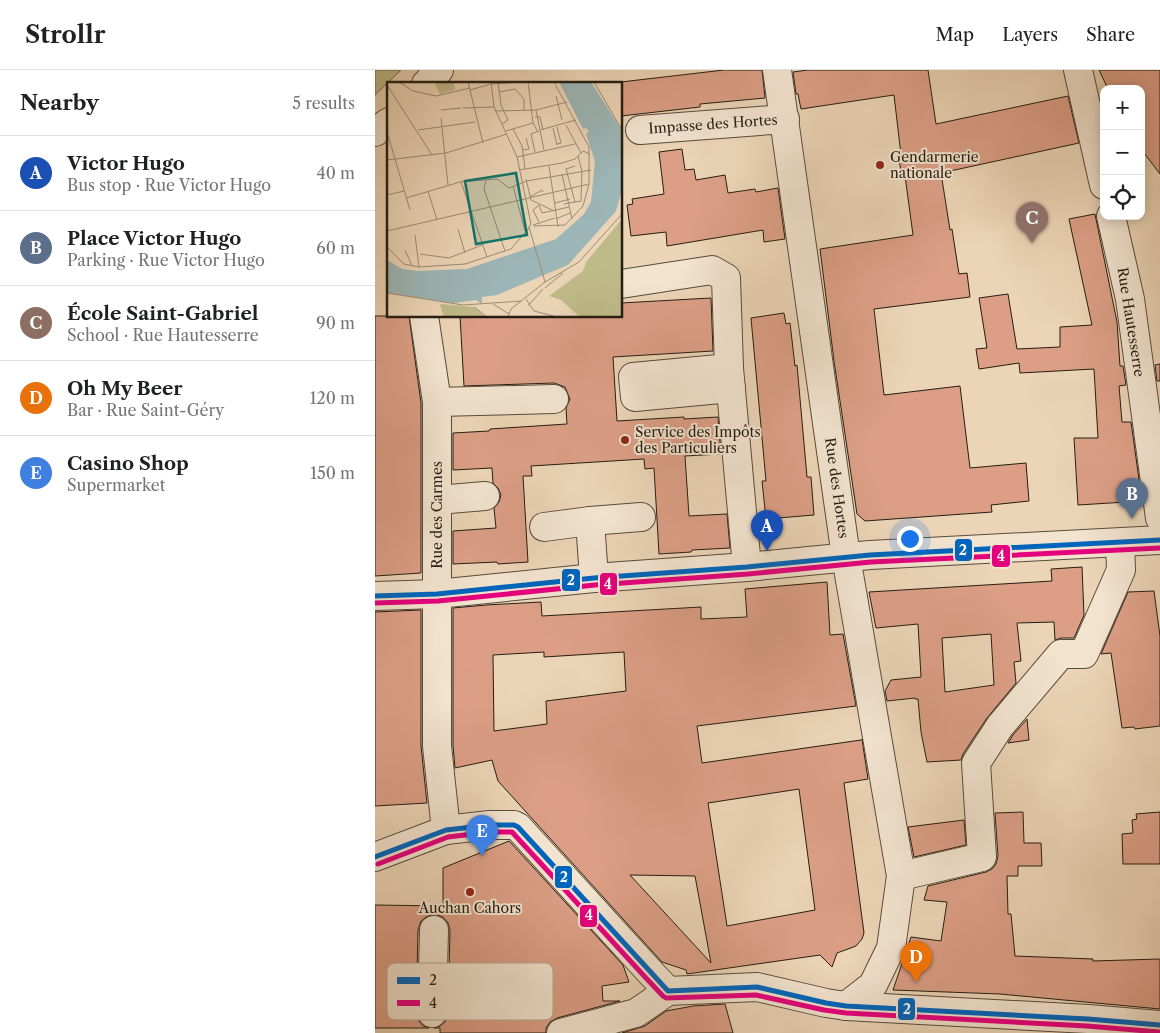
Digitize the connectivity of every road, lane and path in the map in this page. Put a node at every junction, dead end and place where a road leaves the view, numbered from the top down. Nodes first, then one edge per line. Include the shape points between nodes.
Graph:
1 (439, 70) edge
2 (777, 70) edge
3 (1078, 70) edge
4 (428, 82) edge
5 (785, 119) junction
6 (640, 130) dead end
7 (1102, 175) edge
8 (1112, 220) edge
9 (623, 284) edge
10 (424, 318) edge
11 (554, 399) dead end
12 (437, 402) junction
13 (485, 496) dead end
14 (437, 500) junction
15 (641, 517) dead end
16 (1160, 518) edge
17 (590, 521) junction
18 (544, 527) dead end
19 (1160, 540) edge
20 (1120, 543) junction
21 (846, 557) junction
22 (747, 567) junction
23 (594, 578) junction
24 (437, 594) junction
25 (375, 596) edge
26 (444, 817) junction
27 (375, 857) edge
28 (901, 876) junction
29 (434, 930) dead end
30 (433, 963) edge
31 (668, 991) junction
32 (846, 1006) junction
33 (1160, 1025) edge
34 (561, 1033) edge

1 - 4 street
2 - 5 street, Rue des Hortes
3 - 7 street
5 - 6 street, Impasse des Hortes
5 - 21 street, Rue des Hortes
8 - 16 street, Rue Hautesserre via 1130,299
9 - 22 street via 712,270 726,278 730,378
10 - 12 street, Rue des Carmes
11 - 12 street
12 - 14 street, Rue des Carmes
13 - 14 street
14 - 24 street, Rue des Carmes
15 - 17 street
17 - 18 street
17 - 23 street
19 - 20 street
20 - 21 street
20 - 28 street via 1121,570 1084,654 1061,654 999,726 976,763 982,857
21 - 22 street
21 - 28 street, Rue des Hortes
22 - 23 street
23 - 24 street
24 - 25 street
24 - 26 street, Rue des Carmes via 437,746
26 - 27 street
26 - 31 street via 490,825 521,823
28 - 32 street, Rue des Hortes via 891,948 873,985
29 - 30 street
31 - 32 street via 757,987
31 - 34 street via 636,1013
32 - 33 street

